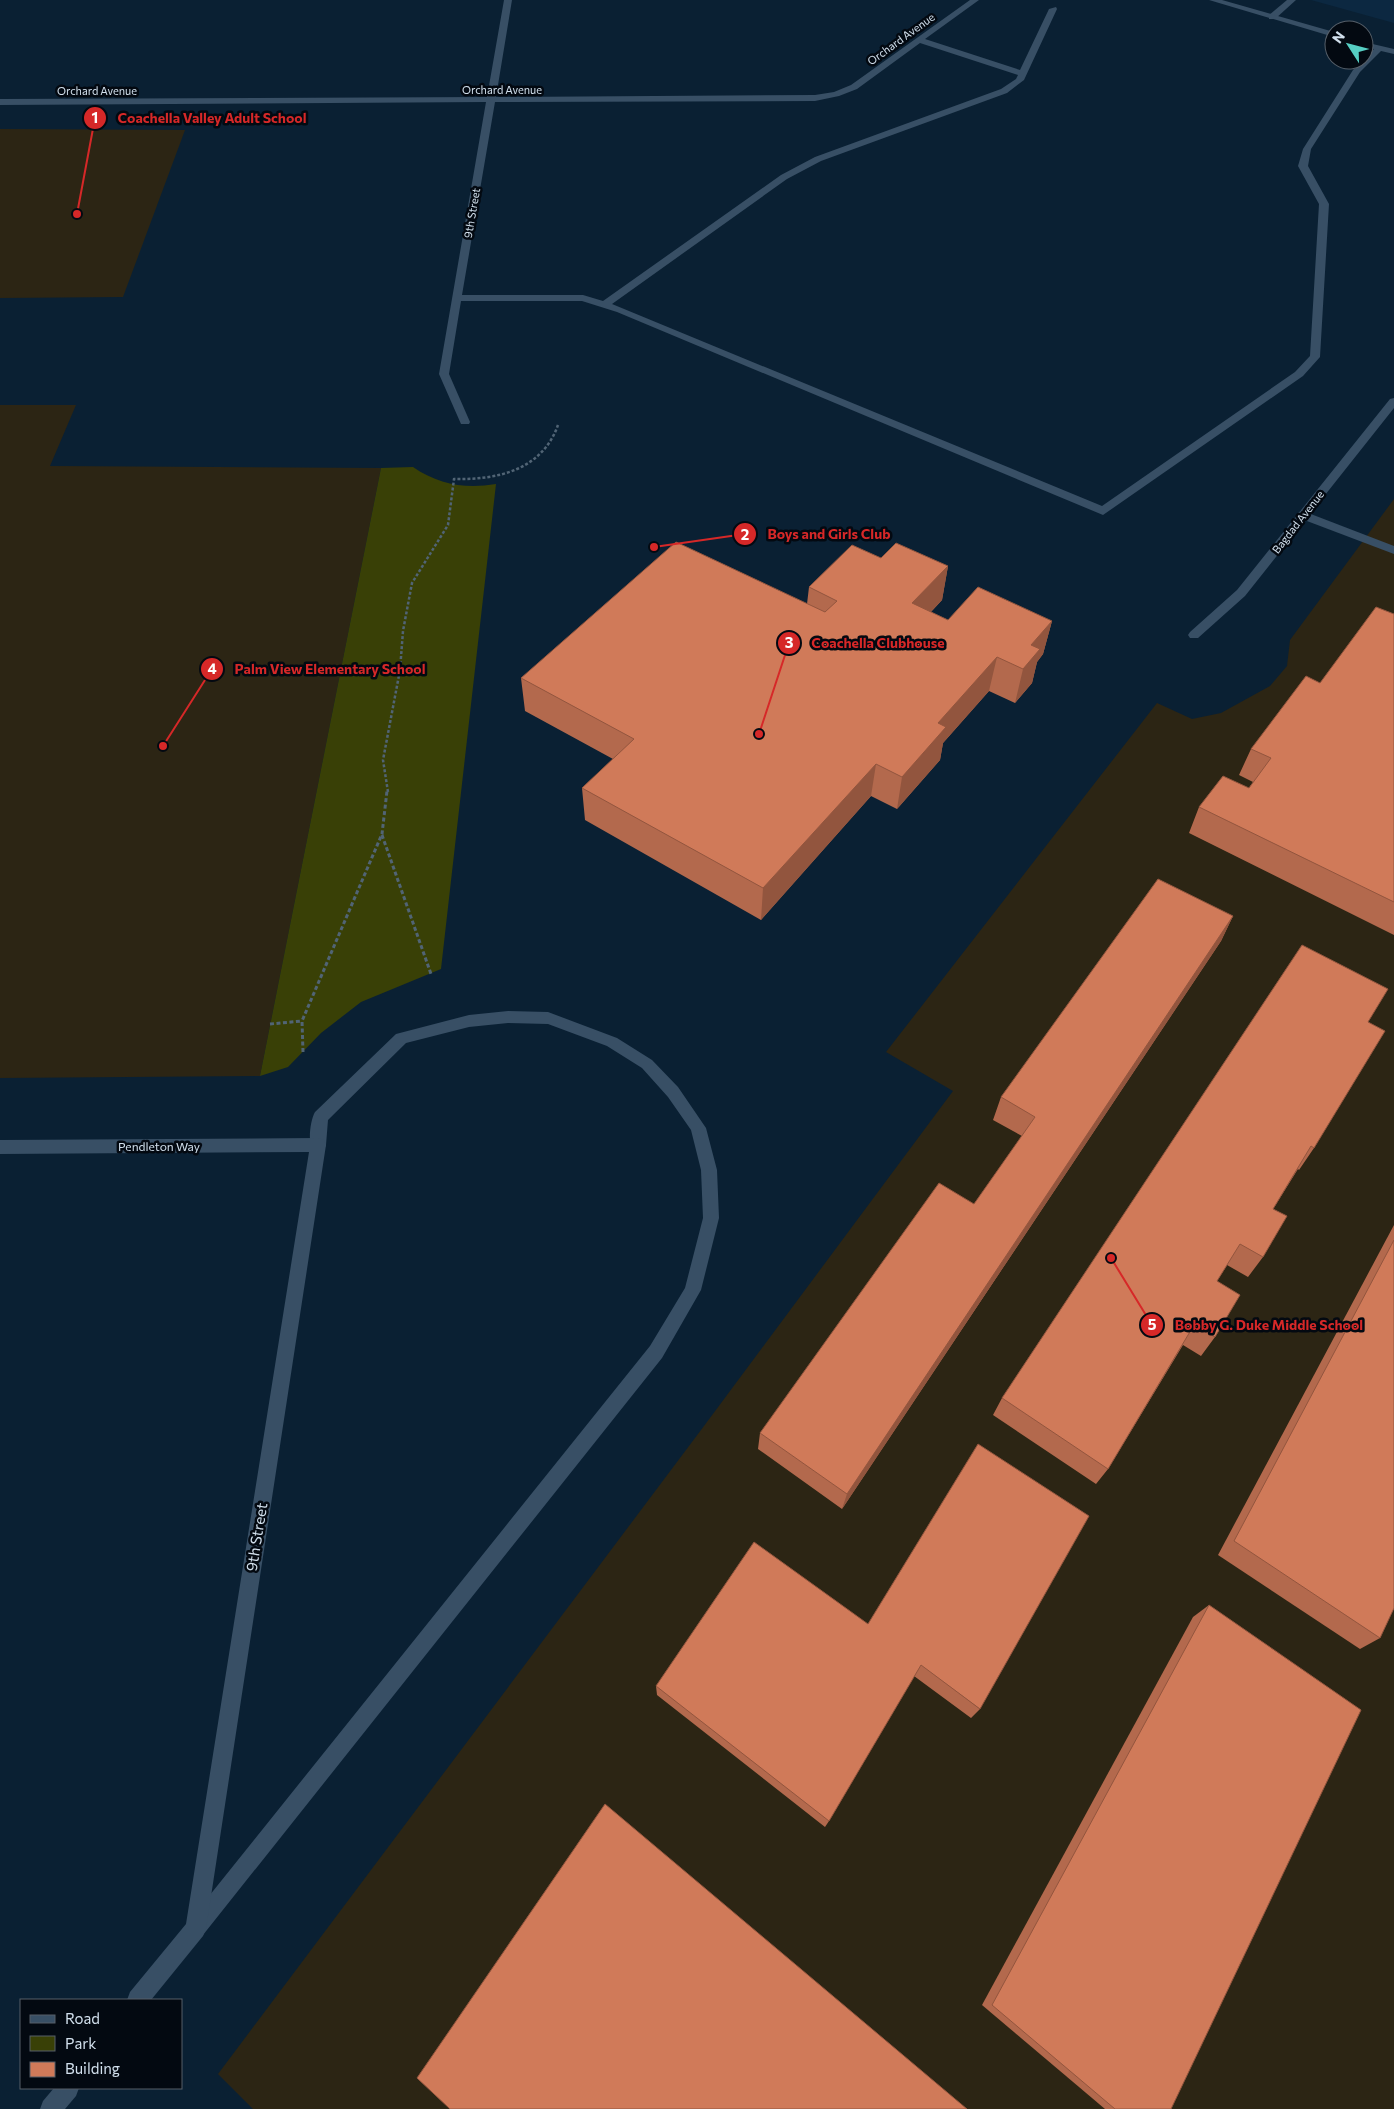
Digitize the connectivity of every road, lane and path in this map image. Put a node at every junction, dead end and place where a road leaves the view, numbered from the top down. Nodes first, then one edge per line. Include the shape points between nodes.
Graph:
1 (508, 0) edge
2 (975, 0) edge
3 (1213, 0) edge
4 (1292, 0) edge
5 (1053, 9) dead end
6 (1272, 17) junction
7 (1324, 32) edge
8 (920, 40) junction
9 (1374, 46) edge
10 (1380, 48) junction
11 (1394, 52) edge
12 (1023, 74) junction
13 (491, 101) junction
14 (0, 102) edge
15 (457, 298) junction
16 (604, 305) junction
17 (1394, 400) edge
18 (464, 422) dead end
19 (558, 425) dead end
20 (1303, 515) junction
21 (1394, 550) edge
22 (1194, 635) dead end
23 (382, 834) junction
24 (431, 974) dead end
25 (302, 1021) junction
26 (270, 1024) dead end
27 (303, 1052) dead end
28 (318, 1145) junction
29 (0, 1147) edge
30 (196, 1929) junction
31 (139, 1999) edge
32 (67, 2089) edge
33 (51, 2109) edge

1 - 13 street, 9th Street
2 - 8 street, Orchard Avenue
3 - 6 street
4 - 6 street
5 - 12 street
6 - 7 street
8 - 12 street
8 - 13 street, Orchard Avenue via 854,87 815,98
9 - 10 street
10 - 11 street
10 - 16 street via 1357,70 1307,149 1303,166 1324,204 1315,357 1299,374 1104,511
12 - 16 street via 1004,91 818,159 784,177
13 - 14 street, Orchard Avenue
13 - 15 street, 9th Street
15 - 16 street via 583,298
15 - 18 street, 9th Street via 444,374
17 - 20 street, Bagdad Avenue
19 - 23 path via 552,441 528,463 507,473 484,478 454,478 448,525 412,583 383,760 388,794
20 - 21 street
20 - 22 street, Bagdad Avenue via 1241,593
23 - 24 path
23 - 25 path
25 - 26 path
25 - 27 path
28 - 29 street, Pendleton Way
28 - 30 street, 9th Street
28 - 30 street, 9th Street via 320,1117 401,1038 470,1021 508,1017 548,1018 612,1042 647,1064 673,1092 698,1128 709,1170 711,1218 693,1290 656,1352
30 - 31 street
32 - 33 street

